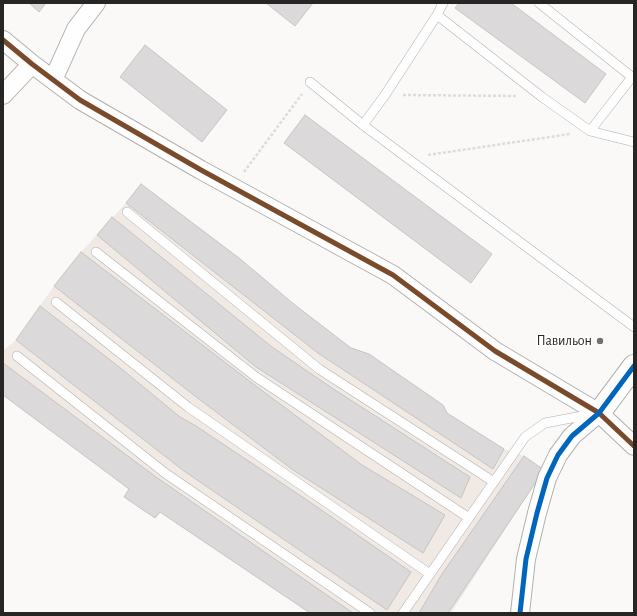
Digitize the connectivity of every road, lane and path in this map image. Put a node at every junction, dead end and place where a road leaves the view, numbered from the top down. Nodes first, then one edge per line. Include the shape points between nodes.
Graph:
1 (96, 3) edge
2 (443, 3) edge
3 (539, 3) edge
4 (437, 15) junction
5 (3, 40) edge
6 (32, 64) junction
7 (633, 76) edge
8 (53, 80) junction
9 (310, 82) joint
10 (3, 95) edge
11 (385, 95) junction
12 (542, 97) junction
13 (363, 125) junction
14 (590, 131) junction
15 (634, 142) edge
16 (408, 158) junction
17 (232, 187) junction
18 (127, 212) dead end
19 (96, 252) dead end
20 (56, 302) dead end
21 (634, 327) edge
22 (17, 356) dead end
23 (634, 366) edge
24 (599, 413) junction
25 (634, 446) edge
26 (494, 482) junction
27 (469, 518) junction
28 (430, 574) junction
29 (370, 613) edge
30 (403, 613) edge
31 (520, 613) edge

1 - 8 street via 76,29
2 - 4 lane
3 - 7 lane
4 - 11 lane
4 - 12 lane
5 - 6 street
6 - 8 street
6 - 10 street
7 - 14 lane
8 - 17 street via 80,100
9 - 13 lane
9 - 17 path
11 - 12 path
11 - 13 lane
12 - 14 lane
13 - 16 lane
14 - 15 lane
14 - 16 path
16 - 21 lane
17 - 24 street via 393,276 495,351
18 - 26 lane via 319,369
19 - 27 lane via 256,377
20 - 28 lane via 188,407
22 - 29 lane via 165,473
23 - 24 street
24 - 25 street
24 - 26 lane via 545,423 525,437
24 - 31 street via 572,436 558,455 547,478 526,558
26 - 27 lane
27 - 28 lane
28 - 30 lane

